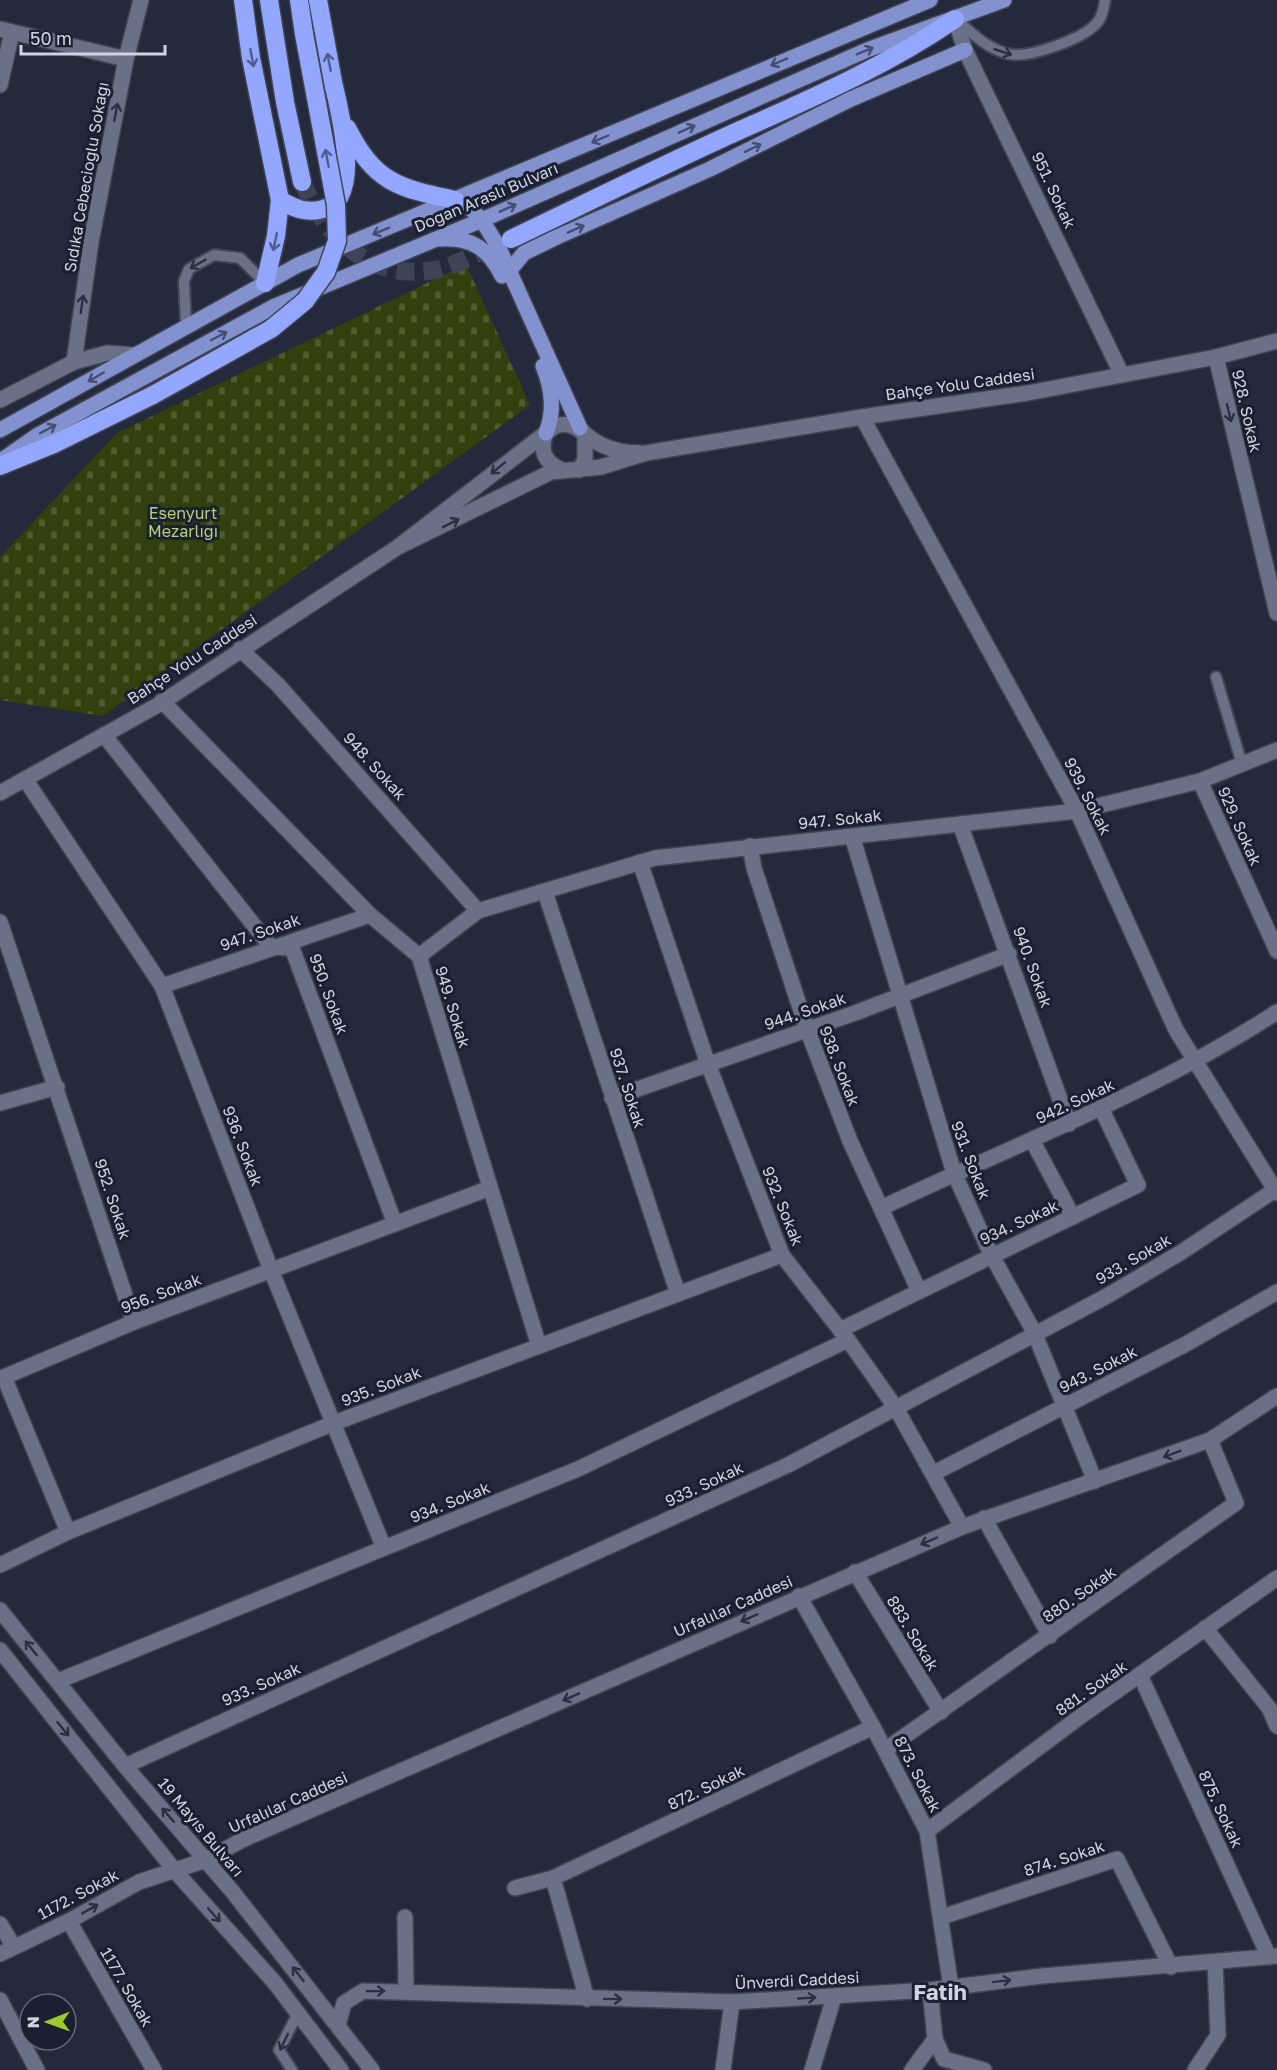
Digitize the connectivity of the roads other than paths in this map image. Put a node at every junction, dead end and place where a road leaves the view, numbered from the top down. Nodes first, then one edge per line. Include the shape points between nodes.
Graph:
1 (141, 0) edge
2 (243, 0) edge
3 (269, 0) edge
4 (298, 0) edge
5 (318, 0) edge
6 (930, 0) edge
7 (1004, 0) edge
8 (1105, 0) edge
9 (955, 19) junction
10 (6, 30) edge
11 (965, 50) junction
12 (126, 59) junction
13 (0, 85) edge
14 (342, 119) junction
15 (302, 182) tunnel mouth
16 (280, 200) junction
17 (455, 200) junction
18 (482, 220) junction
19 (435, 239) junction
20 (511, 239) tunnel mouth
21 (510, 270) junction
22 (265, 283) junction
23 (186, 325) junction
24 (1277, 341) edge
25 (135, 355) junction
26 (1216, 357) junction
27 (75, 362) junction
28 (1122, 375) junction
29 (0, 400) edge
30 (862, 417) junction
31 (580, 428) junction
32 (0, 430) edge
33 (546, 433) junction
34 (646, 453) junction
35 (0, 464) edge
36 (562, 470) junction
37 (579, 470) junction
38 (398, 547) junction
39 (1277, 613) edge
40 (240, 649) junction
41 (1216, 677) dead end
42 (162, 701) junction
43 (104, 735) junction
44 (1277, 750) edge
45 (1242, 764) junction
46 (25, 779) junction
47 (1200, 781) junction
48 (0, 793) edge
49 (1077, 811) junction
50 (960, 824) junction
51 (852, 836) junction
52 (750, 846) junction
53 (640, 862) junction
54 (545, 892) junction
55 (478, 911) junction
56 (370, 915) junction
57 (0, 922) edge
58 (272, 947) junction
59 (1277, 951) edge
60 (1009, 954) junction
61 (419, 956) junction
62 (162, 986) junction
63 (898, 996) junction
64 (1277, 1012) edge
65 (807, 1029) junction
66 (1194, 1062) junction
67 (708, 1064) junction
68 (57, 1087) junction
69 (612, 1098) junction
70 (0, 1103) edge
71 (1102, 1110) junction
72 (1069, 1124) junction
73 (1032, 1140) junction
74 (954, 1173) junction
75 (490, 1188) junction
76 (1276, 1192) edge
77 (881, 1208) junction
78 (1073, 1216) junction
79 (395, 1224) junction
80 (991, 1254) junction
81 (782, 1255) junction
82 (271, 1270) junction
83 (919, 1291) junction
84 (1277, 1292) edge
85 (678, 1294) junction
86 (134, 1322) junction
87 (1034, 1332) junction
88 (844, 1335) junction
89 (539, 1346) junction
90 (1277, 1396) edge
91 (1064, 1407) junction
92 (896, 1408) junction
93 (334, 1423) junction
94 (1210, 1440) junction
95 (933, 1473) junction
96 (1095, 1481) junction
97 (984, 1518) junction
98 (962, 1527) junction
99 (68, 1532) junction
100 (384, 1548) junction
101 (0, 1565) edge
102 (855, 1572) junction
103 (1277, 1578) edge
104 (799, 1596) junction
105 (0, 1610) edge
106 (1204, 1628) junction
107 (1050, 1636) junction
108 (0, 1650) edge
109 (1140, 1676) junction
110 (58, 1682) junction
111 (940, 1712) junction
112 (873, 1726) junction
113 (1277, 1726) edge
114 (885, 1750) junction
115 (125, 1766) junction
116 (927, 1831) junction
117 (206, 1860) junction
118 (175, 1871) junction
119 (553, 1878) junction
120 (516, 1888) dead end
121 (405, 1917) dead end
122 (942, 1917) junction
123 (69, 1921) junction
124 (0, 1924) edge
125 (14, 1947) junction
126 (0, 1954) edge
127 (1273, 1956) edge
128 (1215, 1962) junction
129 (1171, 1966) junction
130 (951, 1987) junction
131 (930, 1990) junction
132 (406, 1991) junction
133 (834, 1997) junction
134 (587, 1999) junction
135 (0, 2000) edge
136 (732, 2002) junction
137 (298, 2013) junction
138 (338, 2025) junction
139 (935, 2039) junction
140 (944, 2064) edge
141 (37, 2070) edge
142 (154, 2070) edge
143 (292, 2070) edge
144 (340, 2070) edge
145 (372, 2070) edge
146 (723, 2070) edge
147 (812, 2070) edge
148 (912, 2070) edge
149 (984, 2070) edge
150 (1195, 2070) edge

1 - 12 street, Sıdıka Cebecioğlu Sokağı
2 -> 16 highway
3 - 15 highway via 286,112
35 -> 4 highway, bridge via 54,444 153,395 271,329 305,301 326,272 337,241 337,214
14 -> 5 highway
6 -> 17 main road, Doğan Araslı Bulvarı
7 - 9 main road, Doğan Araslı Bulvarı
9 -> 8 lane via 988,47 1012,55 1029,53 1098,24
9 - 11 street, 951. Sokak
18 -> 9 main road, Doğan Araslı Bulvarı via 867,50
9 - 20 highway via 911,50 849,82
10 - 12 street
10 - 13 street
21 -> 11 main road via 525,253 549,241 710,169 851,99
11 - 28 street, 951. Sokak
27 -> 12 street, Sıdıka Cebecioğlu Sokağı via 91,242
14 - 16 highway via 346,159 340,197 328,208 317,211
14 - 17 highway via 357,148 382,177 399,187
16 -> 22 highway
17 - 18 main road
17 -> 22 main road, Doğan Araslı Bulvarı via 298,265
18 - 19 main road, Doğan Araslı Bulvarı
18 - 21 main road
19 - 33 main road via 466,240 482,246 495,261 549,382 551,420
35 -> 19 main road, Doğan Araslı Bulvarı via 38,435 273,307
21 - 31 main road
22 - 23 main road, Doğan Araslı Bulvarı
22 -> 23 lane via 240,258 214,255 189,269 184,280
23 - 25 main road, Doğan Araslı Bulvarı
24 - 26 street, Bahçe Yolu Caddesi
25 - 27 street via 107,353
25 -> 32 main road, Doğan Araslı Bulvarı
26 - 28 street, Bahçe Yolu Caddesi
26 -> 39 street, 928. Sokak
27 - 29 street
28 - 30 street, Bahçe Yolu Caddesi
30 - 34 street, Bahçe Yolu Caddesi
30 - 49 street, 939. Sokak
31 - 33 street, Bahçe Yolu Caddesi via 559,424
31 - 34 street, Bahçe Yolu Caddesi via 601,445
31 - 37 street via 586,443 585,460
33 - 36 street via 542,444 546,460
33 -> 38 street, Bahçe Yolu Caddesi
34 - 37 street, Bahçe Yolu Caddesi via 617,464
36 - 37 street, Bahçe Yolu Caddesi
38 -> 36 street, Bahçe Yolu Caddesi via 539,476
38 - 40 street, Bahçe Yolu Caddesi
40 - 42 street, Bahçe Yolu Caddesi
40 - 55 street, 948. Sokak via 286,693
41 - 45 lane
42 - 43 street, Bahçe Yolu Caddesi
42 - 56 street, 949. Sokak
43 - 46 street, Bahçe Yolu Caddesi
43 - 58 street, 950. Sokak
44 - 45 street, 947. Sokak
45 - 47 street, 947. Sokak
46 - 48 street, Bahçe Yolu Caddesi
46 - 62 street, 936. Sokak
47 - 49 street, 947. Sokak
47 - 59 street, 929. Sokak
49 - 50 street, 947. Sokak
49 - 66 street, 939. Sokak
50 - 51 street, 947. Sokak
50 - 60 street, 940. Sokak
51 - 52 street, 947. Sokak
51 - 63 street, 931. Sokak
52 - 53 street, 947. Sokak
52 - 65 street, 938. Sokak
53 - 54 street, 947. Sokak
53 - 67 street, 932. Sokak
54 - 55 street, 947. Sokak
54 - 69 street, 937. Sokak
55 - 61 street, 947. Sokak
56 - 58 street, 947. Sokak
56 - 61 street, 949. Sokak
57 - 68 street, 952. Sokak
58 - 62 street, 947. Sokak
58 - 79 street, 950. Sokak via 292,948
60 - 63 street, 944. Sokak
60 - 72 street, 940. Sokak
61 - 75 street, 949. Sokak
62 - 82 street, 936. Sokak
63 - 65 street, 944. Sokak
63 - 74 street, 931. Sokak
64 - 66 street, 942. Sokak
65 - 67 street, 944. Sokak
65 - 77 street, 938. Sokak via 850,1141
66 - 71 street, 942. Sokak
66 - 76 street, 939. Sokak
67 - 69 street, 944. Sokak
67 - 81 street, 932. Sokak
68 - 70 street
68 - 86 street, 952. Sokak
69 - 85 street, 937. Sokak
71 - 72 street, 942. Sokak
71 - 78 street, 934. Sokak via 1138,1185
72 - 73 street, 942. Sokak
73 - 74 street, 942. Sokak
73 - 78 street
74 - 77 street, 942. Sokak
74 - 80 street, 931. Sokak
75 - 79 street, 956. Sokak
75 - 89 street, 949. Sokak
76 - 87 street, 933. Sokak via 1107,1296
77 - 83 street, 938. Sokak
78 - 80 street, 934. Sokak
79 - 82 street, 956. Sokak
80 - 83 street, 934. Sokak
80 - 87 street, 931. Sokak
81 - 85 street, 935. Sokak
81 - 88 street, 932. Sokak
82 - 86 street, 956. Sokak
82 - 93 street, 936. Sokak
83 - 88 street, 934. Sokak
84 - 91 street, 943. Sokak
85 - 89 street, 935. Sokak
86 - 99 street, 956. Sokak via 4,1377
87 - 91 street, 931. Sokak
87 - 92 street, 933. Sokak
88 - 92 street, 932. Sokak
88 - 100 street, 934. Sokak via 578,1469
89 - 93 street, 935. Sokak
90 - 94 street, Urfalılar Caddesi
91 - 95 street, 943. Sokak
91 - 96 street, 931. Sokak
92 - 95 street, 932. Sokak
92 - 115 street, 933. Sokak via 788,1465
93 - 99 street, 935. Sokak
93 - 100 street, 936. Sokak
94 -> 96 street, Urfalılar Caddesi
94 - 107 street, 880. Sokak via 1236,1503
95 - 98 street, 932. Sokak
96 - 97 street, Urfalılar Caddesi
97 - 98 street, Urfalılar Caddesi
97 - 107 street
98 -> 102 street, Urfalılar Caddesi
99 - 101 street, 935. Sokak
100 - 110 street, 934. Sokak
102 - 104 street, Urfalılar Caddesi
102 - 111 street, 883. Sokak
103 - 106 street, 881. Sokak
104 - 112 street, 873. Sokak
104 -> 117 street, Urfalılar Caddesi via 242,1840
110 -> 105 street, 19 Mayıs Bulvarı
106 - 109 street, 881. Sokak
106 - 113 street via 1269,1708
107 - 111 street, 880. Sokak
108 -> 118 street
109 - 116 street, 881. Sokak
109 - 127 street, 875. Sokak
110 - 115 street, 19 Mayıs Bulvarı
111 - 114 street, 880. Sokak
112 - 114 street, 873. Sokak
112 - 119 street, 872. Sokak
114 - 116 street, 873. Sokak
117 -> 115 street, 19 Mayıs Bulvarı
116 - 122 street, 873. Sokak
117 - 118 street, Urfalılar Caddesi
138 -> 117 street, 19 Mayıs Bulvarı
123 -> 118 street, 1172. Sokak via 139,1882
118 -> 137 street
119 - 120 street, 872. Sokak
119 - 134 street
121 - 132 street
122 - 129 street, 874. Sokak via 1117,1859
122 - 130 street, 873. Sokak
123 - 125 street, 1172. Sokak
123 - 142 street, 1177. Sokak
124 - 125 street
125 - 126 street, 1172. Sokak
127 - 128 street, Ünverdi Caddesi
128 - 129 street, Ünverdi Caddesi
128 - 150 street via 1218,2035
130 -> 129 street, Ünverdi Caddesi
130 - 131 street, Ünverdi Caddesi
131 - 133 street, Ünverdi Caddesi
131 - 139 street
132 - 134 street, Ünverdi Caddesi
138 -> 132 street, Ünverdi Caddesi via 345,2003 353,1995 363,1991
136 -> 133 street, Ünverdi Caddesi
133 - 147 street
134 -> 136 street, Ünverdi Caddesi
135 - 141 street
136 - 146 street
137 -> 143 lane via 279,2050
137 - 144 street
138 - 145 street, 19 Mayıs Bulvarı
139 - 140 street
139 - 148 street
140 - 149 street

